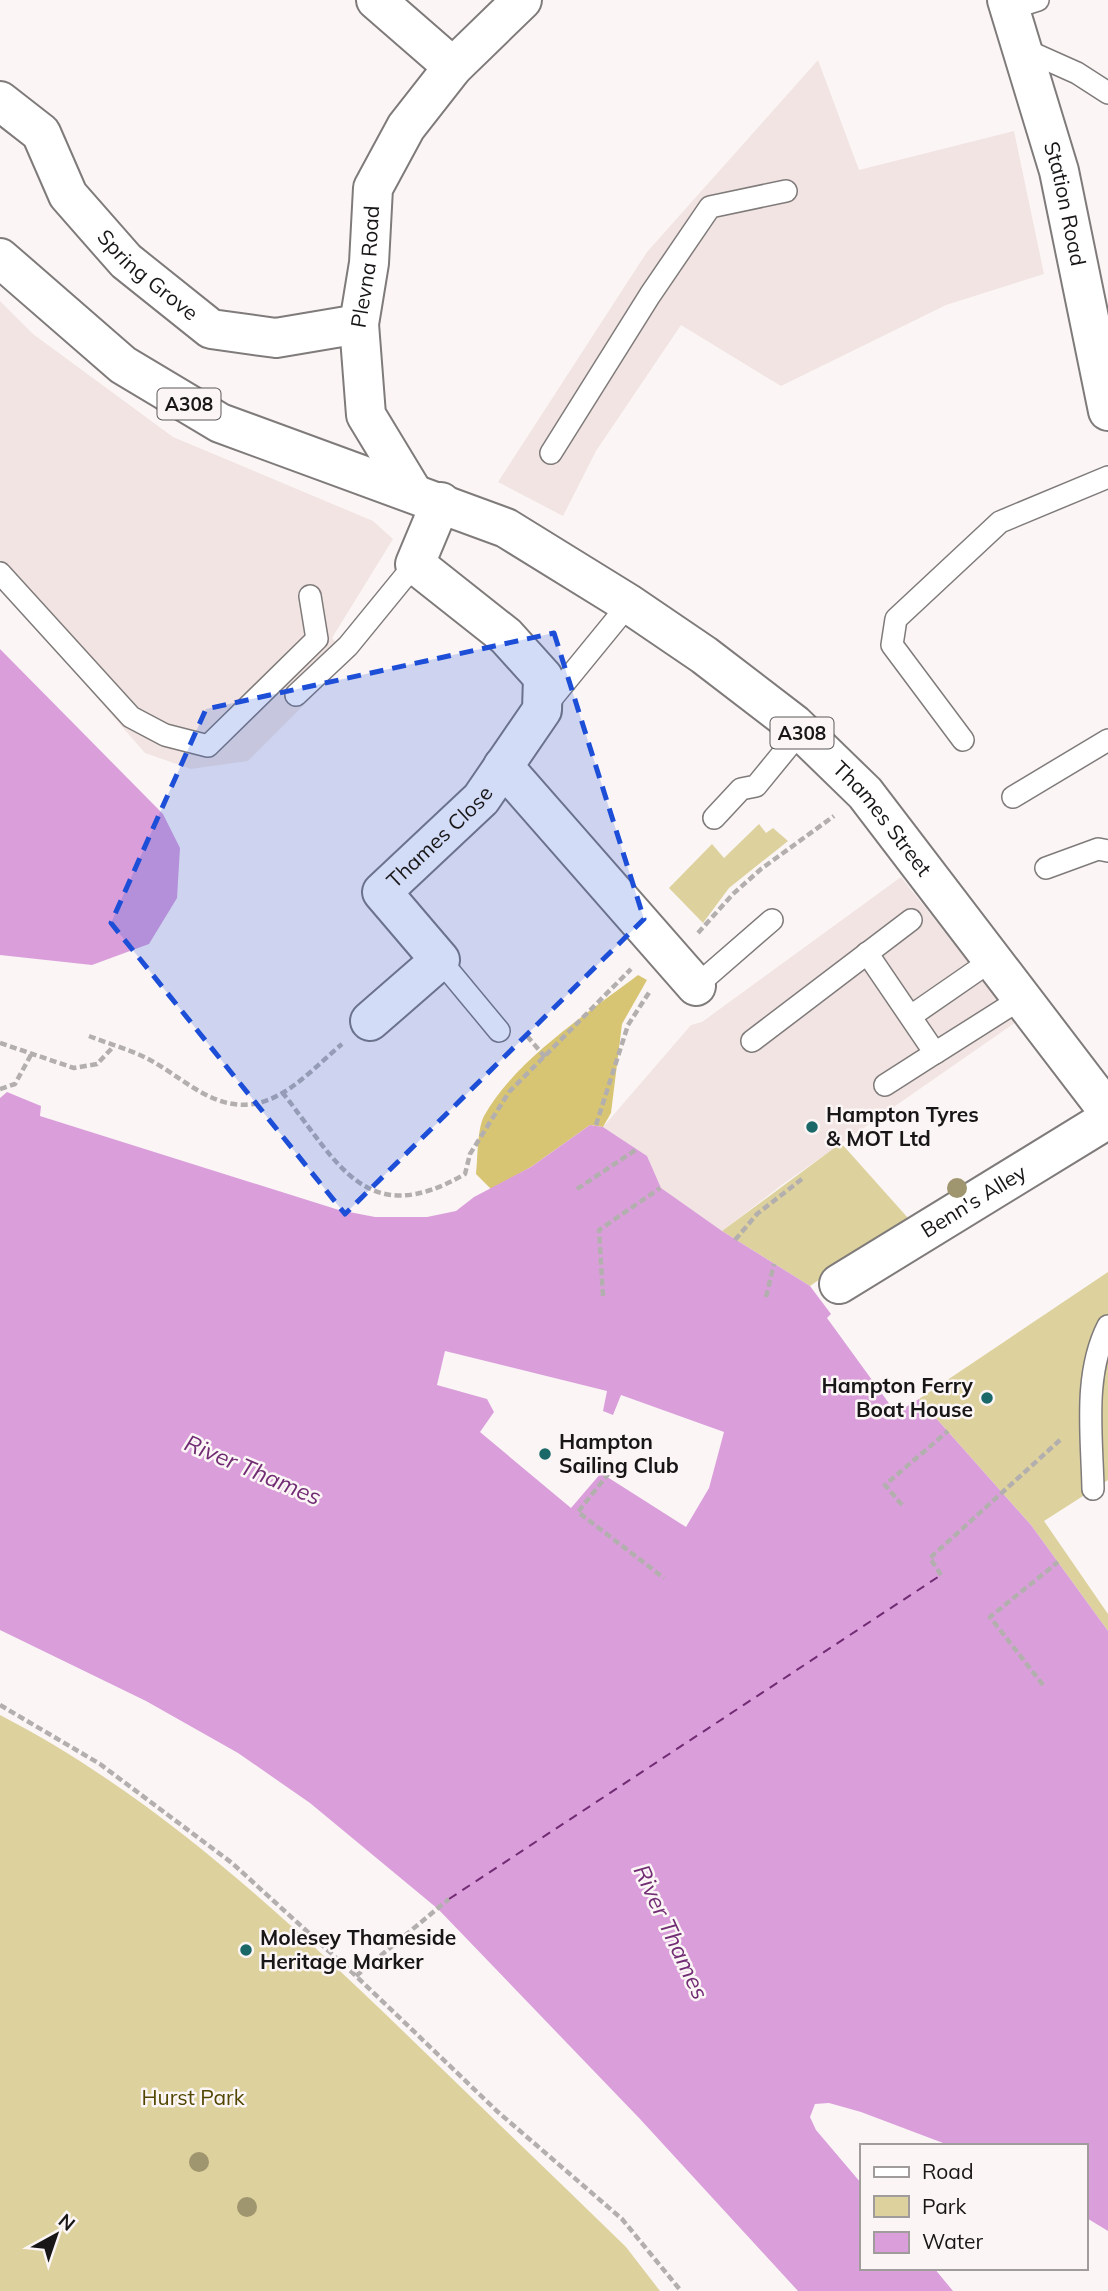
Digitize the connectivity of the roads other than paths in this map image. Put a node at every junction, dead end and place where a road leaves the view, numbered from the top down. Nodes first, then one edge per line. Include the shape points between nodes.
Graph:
1 (376, 0) edge
2 (522, 0) edge
3 (1018, 3) edge
4 (1021, 48) junction
5 (453, 66) junction
6 (1108, 93) edge
7 (0, 101) edge
8 (786, 191) dead end
9 (0, 258) edge
10 (359, 324) junction
11 (1108, 411) edge
12 (551, 453) dead end
13 (1108, 477) edge
14 (427, 497) junction
15 (415, 564) junction
16 (0, 573) edge
17 (310, 596) dead end
18 (629, 604) junction
19 (296, 695) dead end
20 (542, 710) junction
21 (801, 732) junction
22 (963, 740) dead end
23 (1108, 740) edge
24 (503, 766) junction
25 (1013, 797) dead end
26 (715, 818) dead end
27 (1108, 851) edge
28 (1046, 868) dead end
29 (772, 920) dead end
30 (911, 920) dead end
31 (867, 953) junction
32 (440, 960) junction
33 (992, 960) junction
34 (696, 986) joint
35 (1022, 998) junction
36 (912, 1016) junction
37 (370, 1021) road end
38 (499, 1031) dead end
39 (752, 1041) dead end
40 (935, 1053) junction
41 (885, 1085) dead end
42 (1108, 1111) edge
43 (1108, 1119) edge
44 (839, 1284) dead end
45 (1108, 1326) edge
46 (1097, 1395) edge
47 (1093, 1489) dead end

1 - 5 main road
2 - 5 main road, Plevna Road
3 - 4 main road, Station Road
4 - 6 lane via 1077,73
4 - 11 main road, Station Road via 1059,171
5 - 10 main road, Plevna Road via 407,127 373,188 369,263
7 - 10 main road, Spring Grove via 40,133 68,195 126,261 211,329 276,338
8 - 12 lane via 710,207
9 - 14 main road, A308 via 124,365 220,423
10 - 14 main road, Plevna Road via 366,415
13 - 22 lane via 1000,522 896,619 892,645
14 - 15 main road
14 - 18 main road, Thames Street / A308 via 506,528
15 - 19 lane via 348,646
15 - 20 main road via 506,636 543,677
16 - 17 lane via 131,717 165,735 208,746 317,639
18 - 20 lane
18 - 21 main road, Thames Street / A308 via 704,654
20 - 24 main road, Thames Close
21 - 26 lane via 756,786 741,789
21 - 33 main road, Thames Street / A308 via 865,793
23 - 25 lane
24 - 32 main road, Thames Close via 481,799 382,892
24 - 34 main road, Thames Close
27 - 28 lane via 1098,849
29 - 34 lane
30 - 31 lane
31 - 36 lane
31 - 39 lane
32 - 37 main road
32 - 38 lane
33 - 35 main road, Thames Street / A308
33 - 36 lane
35 - 40 lane
35 - 42 main road, Thames Street / A308
36 - 40 lane
40 - 41 lane
43 - 44 main road, Benn's Alley
45 - 46 lane via 1096,1349
46 - 47 lane

